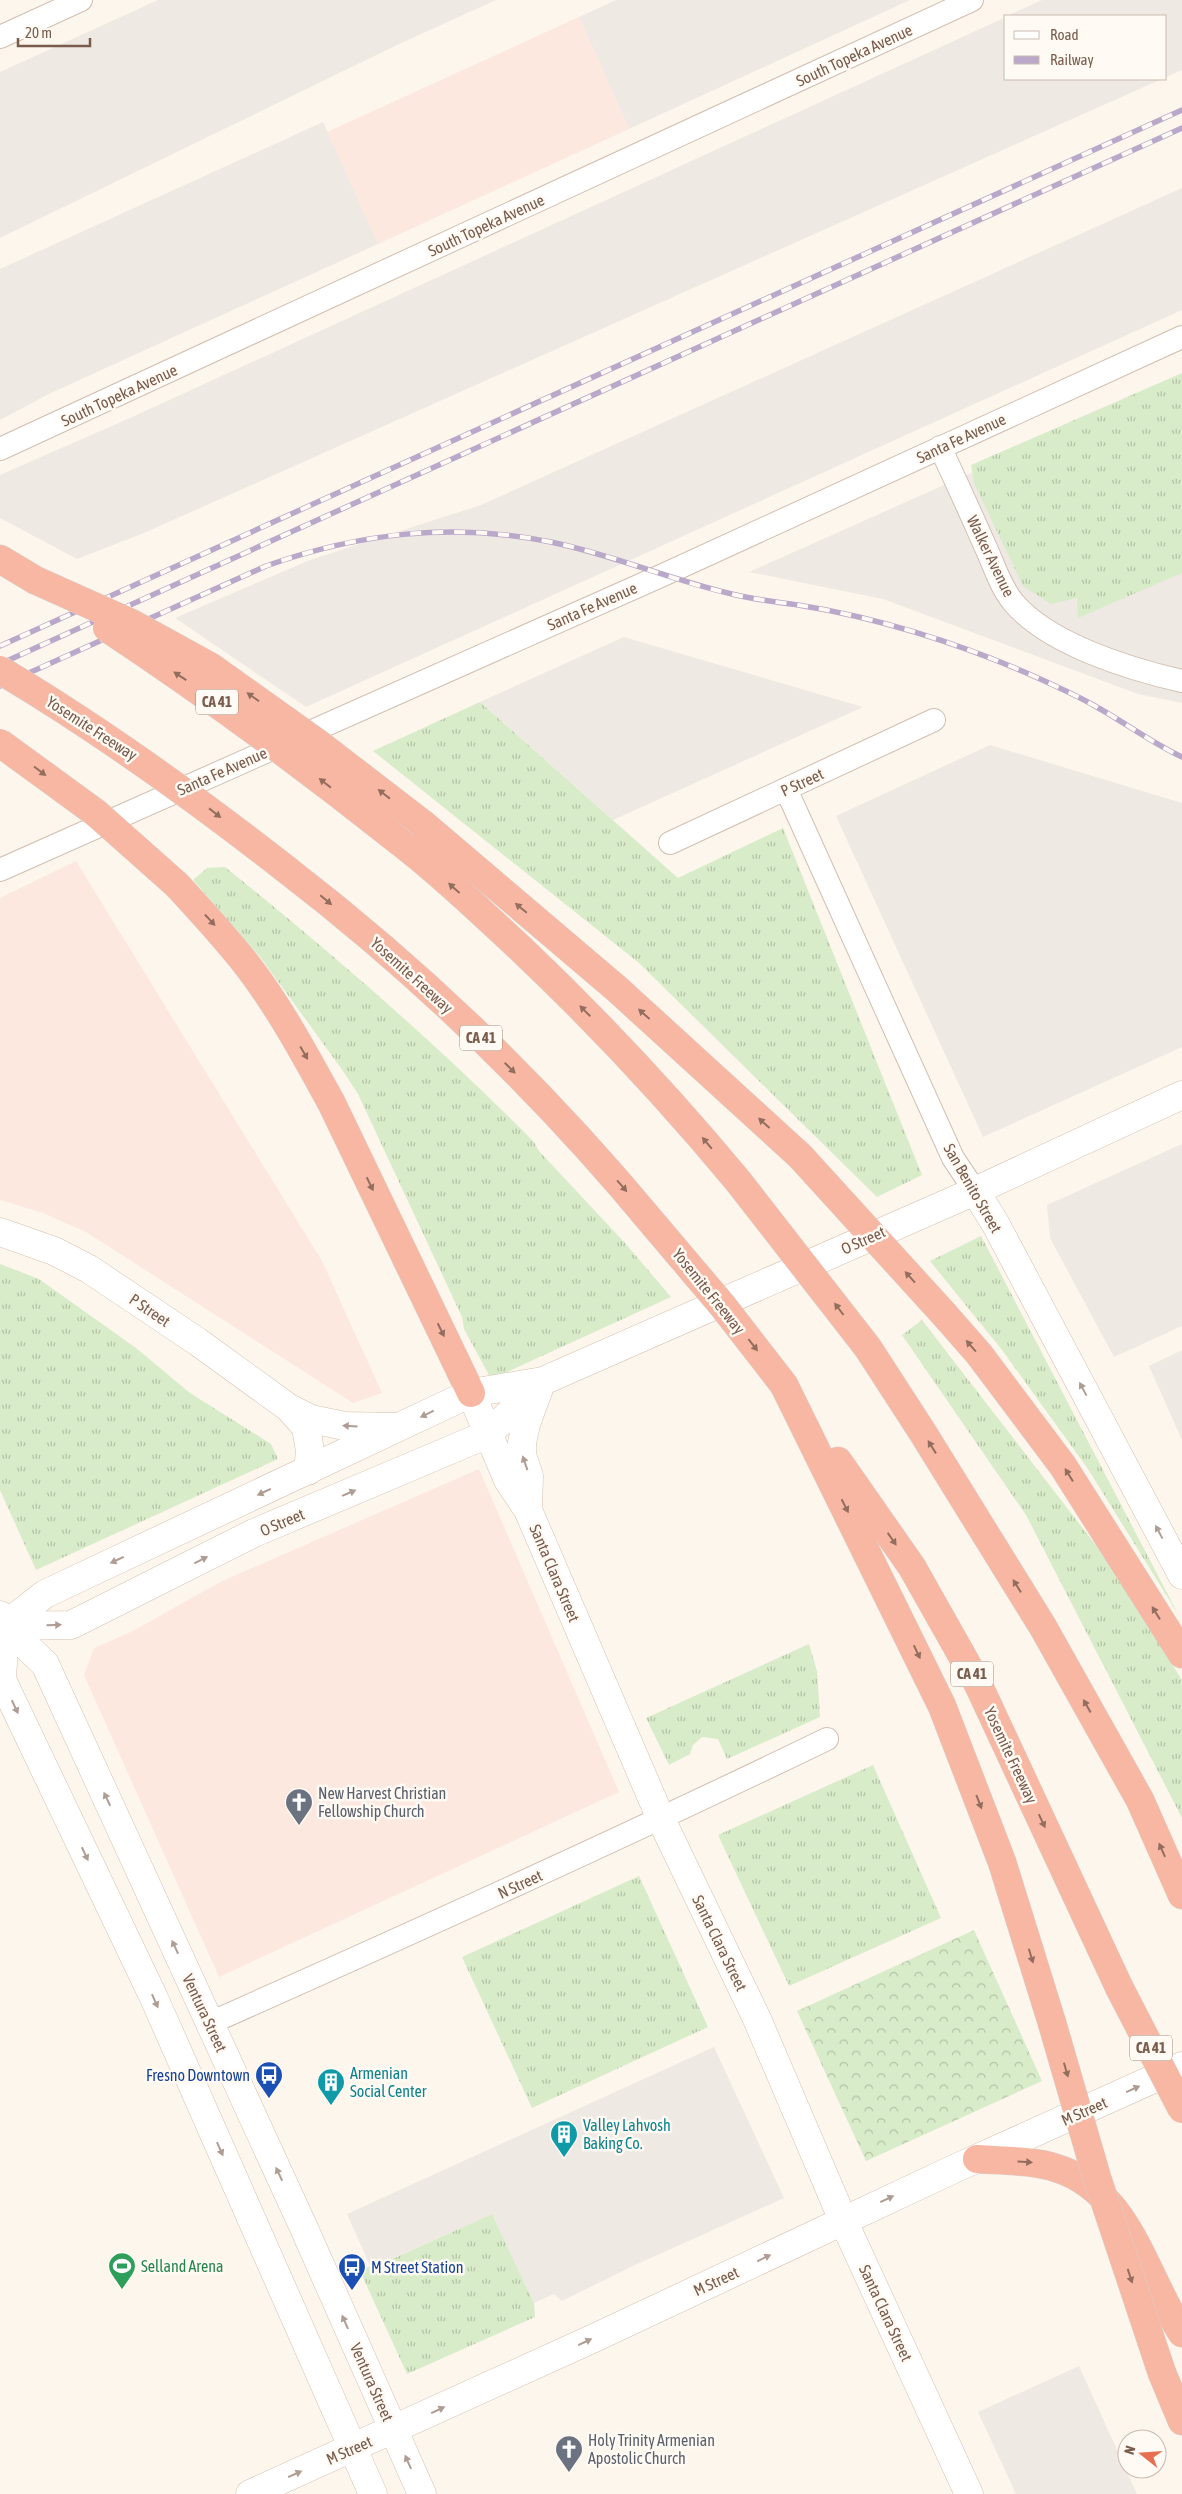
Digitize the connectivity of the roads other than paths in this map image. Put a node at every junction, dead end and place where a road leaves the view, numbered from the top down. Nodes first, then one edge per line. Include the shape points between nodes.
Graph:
1 (80, 0) edge
2 (972, 0) edge
3 (0, 36) edge
4 (1182, 337) edge
5 (940, 447) junction
6 (0, 449) edge
7 (0, 559) edge
8 (35, 580) junction
9 (0, 670) edge
10 (1182, 681) edge
11 (934, 720) dead end
12 (0, 743) edge
13 (786, 789) junction
14 (670, 843) dead end
15 (0, 870) edge
16 (1182, 1095) edge
17 (975, 1191) junction
18 (0, 1232) edge
19 (543, 1380) junction
20 (784, 1384) junction
21 (471, 1393) junction
22 (290, 1408) junction
23 (399, 1427) junction
24 (488, 1434) junction
25 (308, 1471) junction
26 (528, 1510) junction
27 (1182, 1575) edge
28 (2, 1624) edge
29 (1182, 1654) edge
30 (827, 1739) dead end
31 (662, 1819) junction
32 (1182, 1895) edge
33 (210, 2023) junction
34 (1182, 2066) edge
35 (1182, 2110) edge
36 (977, 2159) junction
37 (843, 2220) junction
38 (1182, 2333) edge
39 (1182, 2421) edge
40 (394, 2430) junction
41 (352, 2449) junction
42 (250, 2494) edge
43 (373, 2494) edge
44 (422, 2494) edge
45 (969, 2494) edge

1 - 3 street
2 - 6 street, South Topeka Avenue
4 - 5 street, Santa Fe Avenue
5 - 10 street, Walker Avenue via 1005,590 1035,624 1093,653
5 - 15 street, Santa Fe Avenue via 654,579
7 - 8 highway, CA 41
29 -> 8 highway, bridge via 1063,1466 990,1368 800,1156 617,989 422,824 319,744 211,667 131,623
32 -> 8 highway, CA 41, bridge via 1140,1800 1042,1627 923,1433 868,1348 695,1129 589,1015 471,903 391,835 193,685
9 -> 20 highway, Yosemite Freeway / CA 41, bridge via 122,747 192,796 380,946 474,1031 572,1132 656,1226
11 - 13 street, P Street
12 -> 21 highway, bridge via 96,813 177,885 248,966 331,1102
13 - 14 street, P Street
13 - 17 street, San Benito Street via 952,1158
16 - 17 street, O Street
17 - 19 street, O Street
27 -> 17 street, San Benito Street
18 - 22 street, P Street via 54,1251 89,1269
19 - 21 street, O Street
19 - 24 street, O Street
26 -> 19 street via 529,1476 522,1443 531,1407
20 -> 35 highway, Yosemite Freeway / CA 41, bridge via 912,1567 978,1684 1119,1987
20 -> 39 highway, bridge via 942,1706 1002,1862 1097,2178 1162,2373
21 -> 23 street, O Street
21 - 24 street, Santa Clara Street
23 -> 22 street, P Street via 344,1426 311,1419
22 - 25 street, P Street via 306,1427 310,1450
23 - 25 street, O Street
24 - 26 street, Santa Clara Street via 508,1480
28 -> 24 street, O Street via 71,1625 254,1533
25 -> 28 street, O Street via 45,1594
26 - 31 street, Santa Clara Street
33 -> 28 street, Ventura Street via 45,1664
28 -> 41 street via 2,1680 154,1998
30 - 31 street, N Street
31 - 33 street, N Street
31 - 37 street, Santa Clara Street via 757,2019
40 -> 33 street, Ventura Street
36 -> 34 street, M Street
37 -> 36 street, M Street
36 -> 38 highway via 1032,2162 1056,2168 1086,2181 1099,2192 1134,2239
40 -> 37 street, M Street
37 - 45 street, Santa Clara Street
40 - 41 street, M Street
44 -> 40 street, Ventura Street
42 -> 41 street, M Street
41 - 43 street

